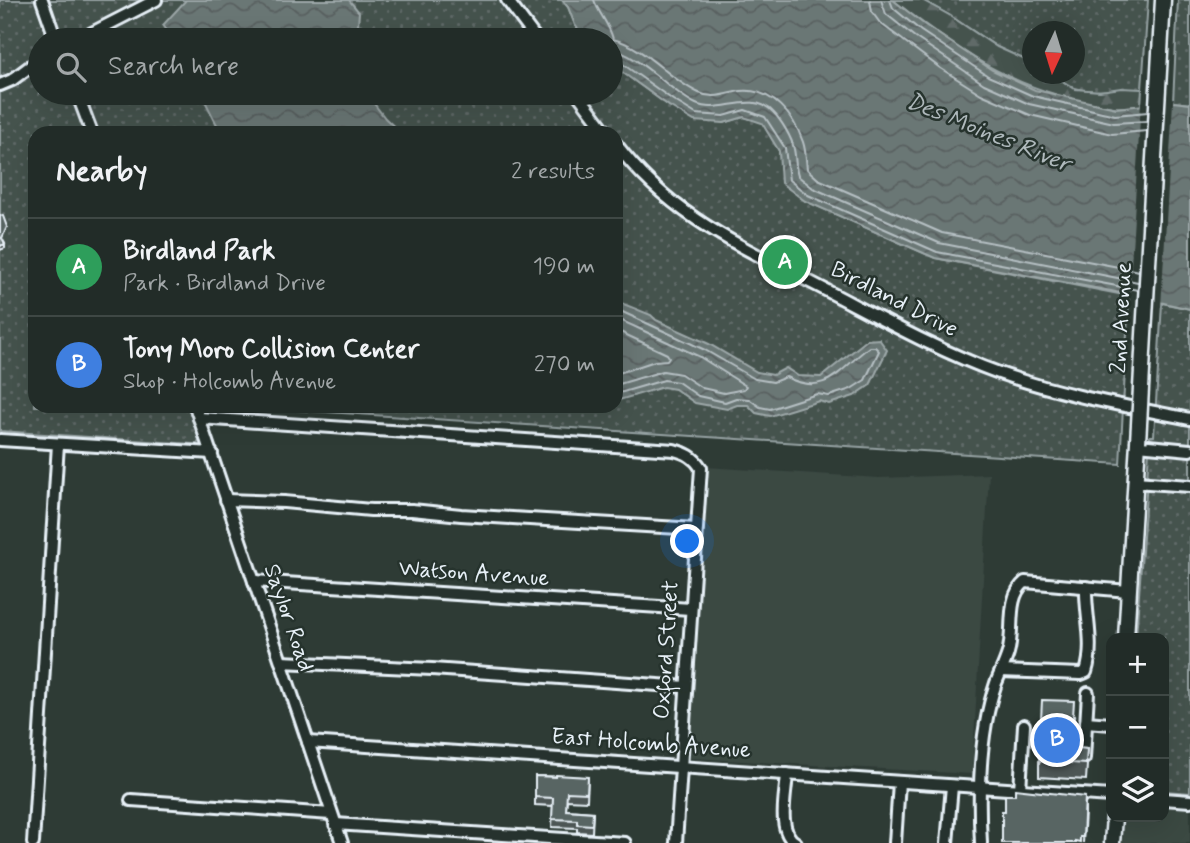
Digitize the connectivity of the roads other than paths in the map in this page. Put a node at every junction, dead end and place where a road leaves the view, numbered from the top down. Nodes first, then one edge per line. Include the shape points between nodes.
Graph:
1 (41, 0) edge
2 (156, 0) edge
3 (506, 0) edge
4 (1163, 0) edge
5 (52, 28) edge
6 (101, 28) edge
7 (528, 28) edge
8 (28, 68) edge
9 (12, 80) junction
10 (0, 85) edge
11 (0, 95) edge
12 (82, 105) edge
13 (586, 105) edge
14 (89, 126) edge
15 (602, 126) edge
16 (623, 154) edge
17 (198, 413) edge
18 (200, 418) junction
19 (1190, 419) edge
20 (0, 440) edge
21 (1138, 443) junction
22 (58, 444) junction
23 (1190, 450) edge
24 (212, 453) junction
25 (1135, 482) junction
26 (1190, 486) edge
27 (226, 500) junction
28 (696, 529) junction
29 (254, 581) junction
30 (1086, 587) junction
31 (1128, 591) junction
32 (691, 609) junction
33 (1125, 633) edge
34 (281, 662) junction
35 (1001, 671) junction
36 (686, 687) junction
37 (1088, 693) dead end
38 (1086, 722) junction
39 (1106, 724) edge
40 (1024, 725) dead end
41 (308, 742) junction
42 (1084, 758) edge
43 (680, 767) junction
44 (787, 775) junction
45 (898, 782) junction
46 (952, 786) junction
47 (985, 788) junction
48 (1020, 790) junction
49 (1106, 796) edge
50 (1169, 799) edge
51 (131, 800) dead end
52 (1190, 801) edge
53 (333, 819) junction
54 (1114, 822) edge
55 (33, 843) edge
56 (342, 843) edge
57 (625, 843) edge
58 (676, 843) edge
59 (796, 843) edge
60 (895, 843) edge
61 (947, 843) edge
62 (981, 843) edge
63 (1112, 843) edge

1 - 5 street
2 - 6 street
3 - 7 street
4 - 21 main road, 2nd Avenue, bridge
8 - 9 street
9 - 10 street
9 - 11 street
12 - 14 street
13 - 15 street
16 - 19 street, Birdland Drive via 656,189 707,228 932,344 1060,393
17 - 18 street, Saylor Road
18 - 24 street, Saylor Road
18 - 28 street, Oxford Street via 674,450 687,453 701,468
20 - 22 street
21 - 23 street
21 - 25 main road, 2nd Avenue
22 - 24 street
22 - 55 street
24 - 27 street, Saylor Road
25 - 26 street
25 - 31 main road, 2nd Avenue
27 - 28 street
27 - 29 street, Saylor Road
28 - 32 street, Oxford Street
29 - 32 street, Watson Avenue
29 - 34 street, Saylor Road
30 - 31 street
30 - 35 street via 1023,583 1015,596 1009,652
30 - 35 street via 1090,632 1086,672
31 - 33 main road, 2nd Avenue
32 - 36 street, Oxford Street
34 - 36 street
34 - 41 street, Saylor Road
35 - 47 street via 988,717
36 - 43 street, Oxford Street
37 - 38 street
38 - 39 street
38 - 42 street
40 - 48 street
41 - 43 street, East Holcomb Avenue
41 - 53 street, Saylor Road
43 - 44 street, East Holcomb Avenue
43 - 58 street, Oxford Street
44 - 45 street, East Holcomb Avenue
44 - 59 street via 785,831
45 - 46 street, East Holcomb Avenue
45 - 60 street
46 - 47 street, East Holcomb Avenue
46 - 61 street
47 - 48 street, East Holcomb Avenue
47 - 62 street
48 - 49 street, East Holcomb Avenue
50 - 52 street
51 - 53 street
53 - 56 street, Saylor Road
53 - 57 street
54 - 63 main road

